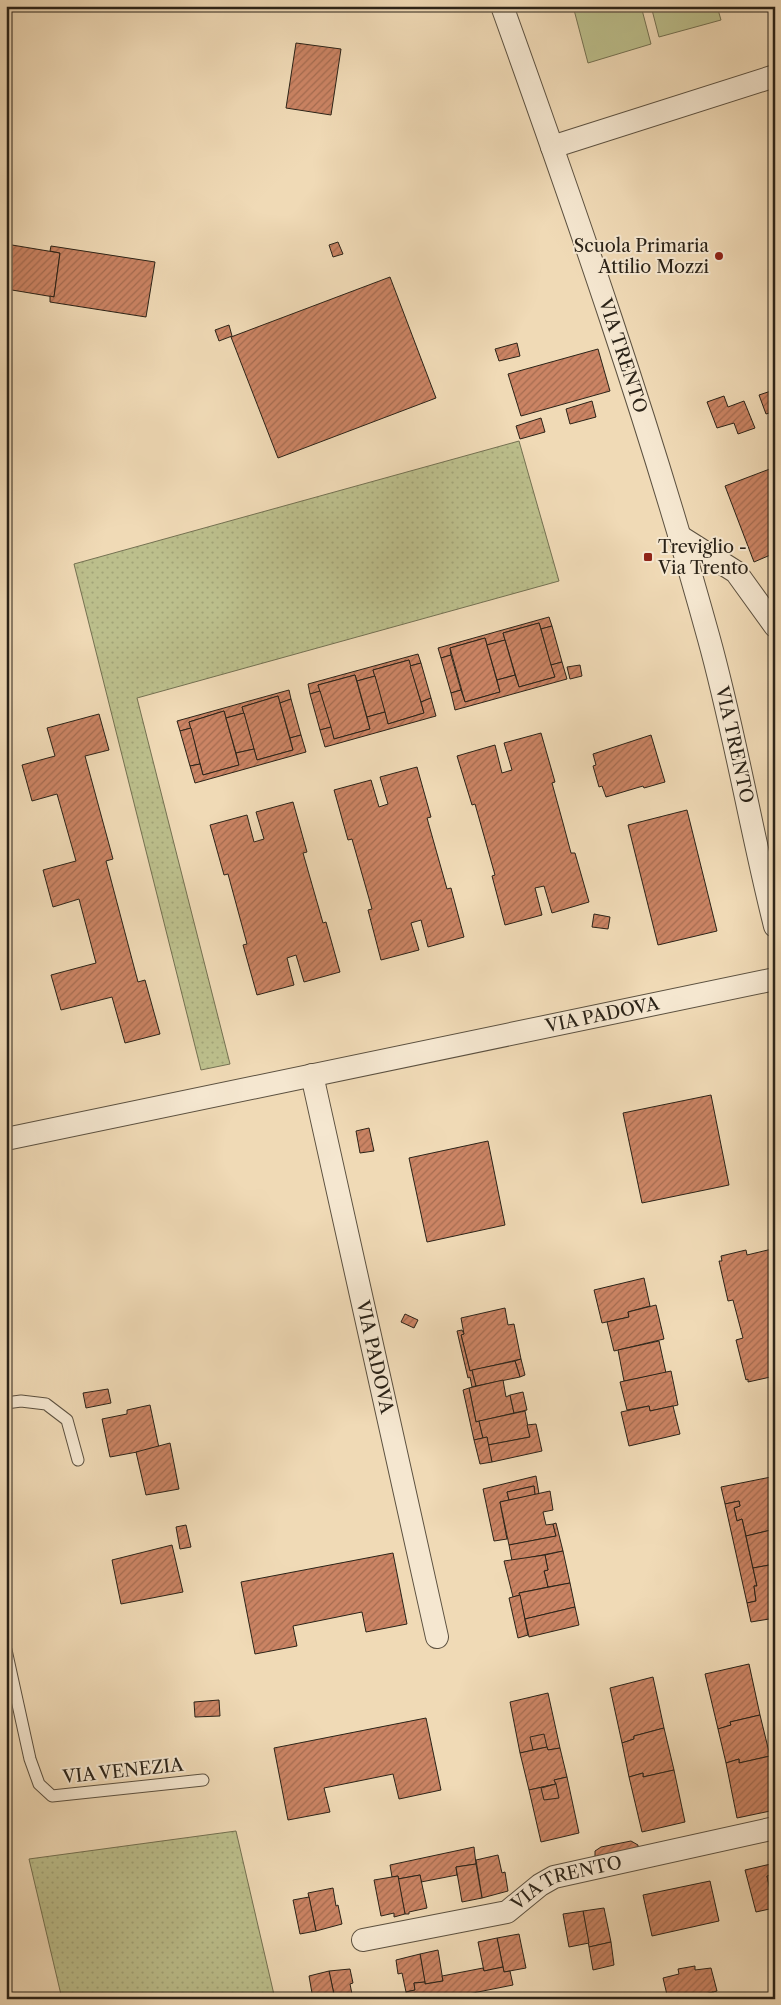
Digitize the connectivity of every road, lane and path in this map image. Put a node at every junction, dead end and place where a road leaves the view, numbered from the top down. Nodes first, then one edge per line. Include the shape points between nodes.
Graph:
1 (502, 6) edge
2 (775, 76) edge
3 (552, 147) junction
4 (679, 536) junction
5 (775, 626) edge
6 (775, 926) edge
7 (775, 979) edge
8 (312, 1075) junction
9 (6, 1139) edge
10 (6, 1403) edge
11 (78, 1460) dead end
12 (437, 1637) dead end
13 (6, 1650) edge
14 (202, 1780) dead end
15 (775, 1828) edge
16 (363, 1940) dead end

1 - 3 street, VIA TRENTO
2 - 3 street
3 - 4 street, VIA TRENTO via 644,419
4 - 5 street via 736,572
4 - 6 street, VIA TRENTO via 710,640
7 - 8 street, VIA PADOVA
8 - 9 street, VIA PADOVA
8 - 12 street, VIA PADOVA
10 - 11 lane via 46,1404 67,1420
13 - 14 lane, VIA VENEZIA via 30,1759 39,1784 52,1796
15 - 16 street, VIA TRENTO via 554,1877 507,1912

